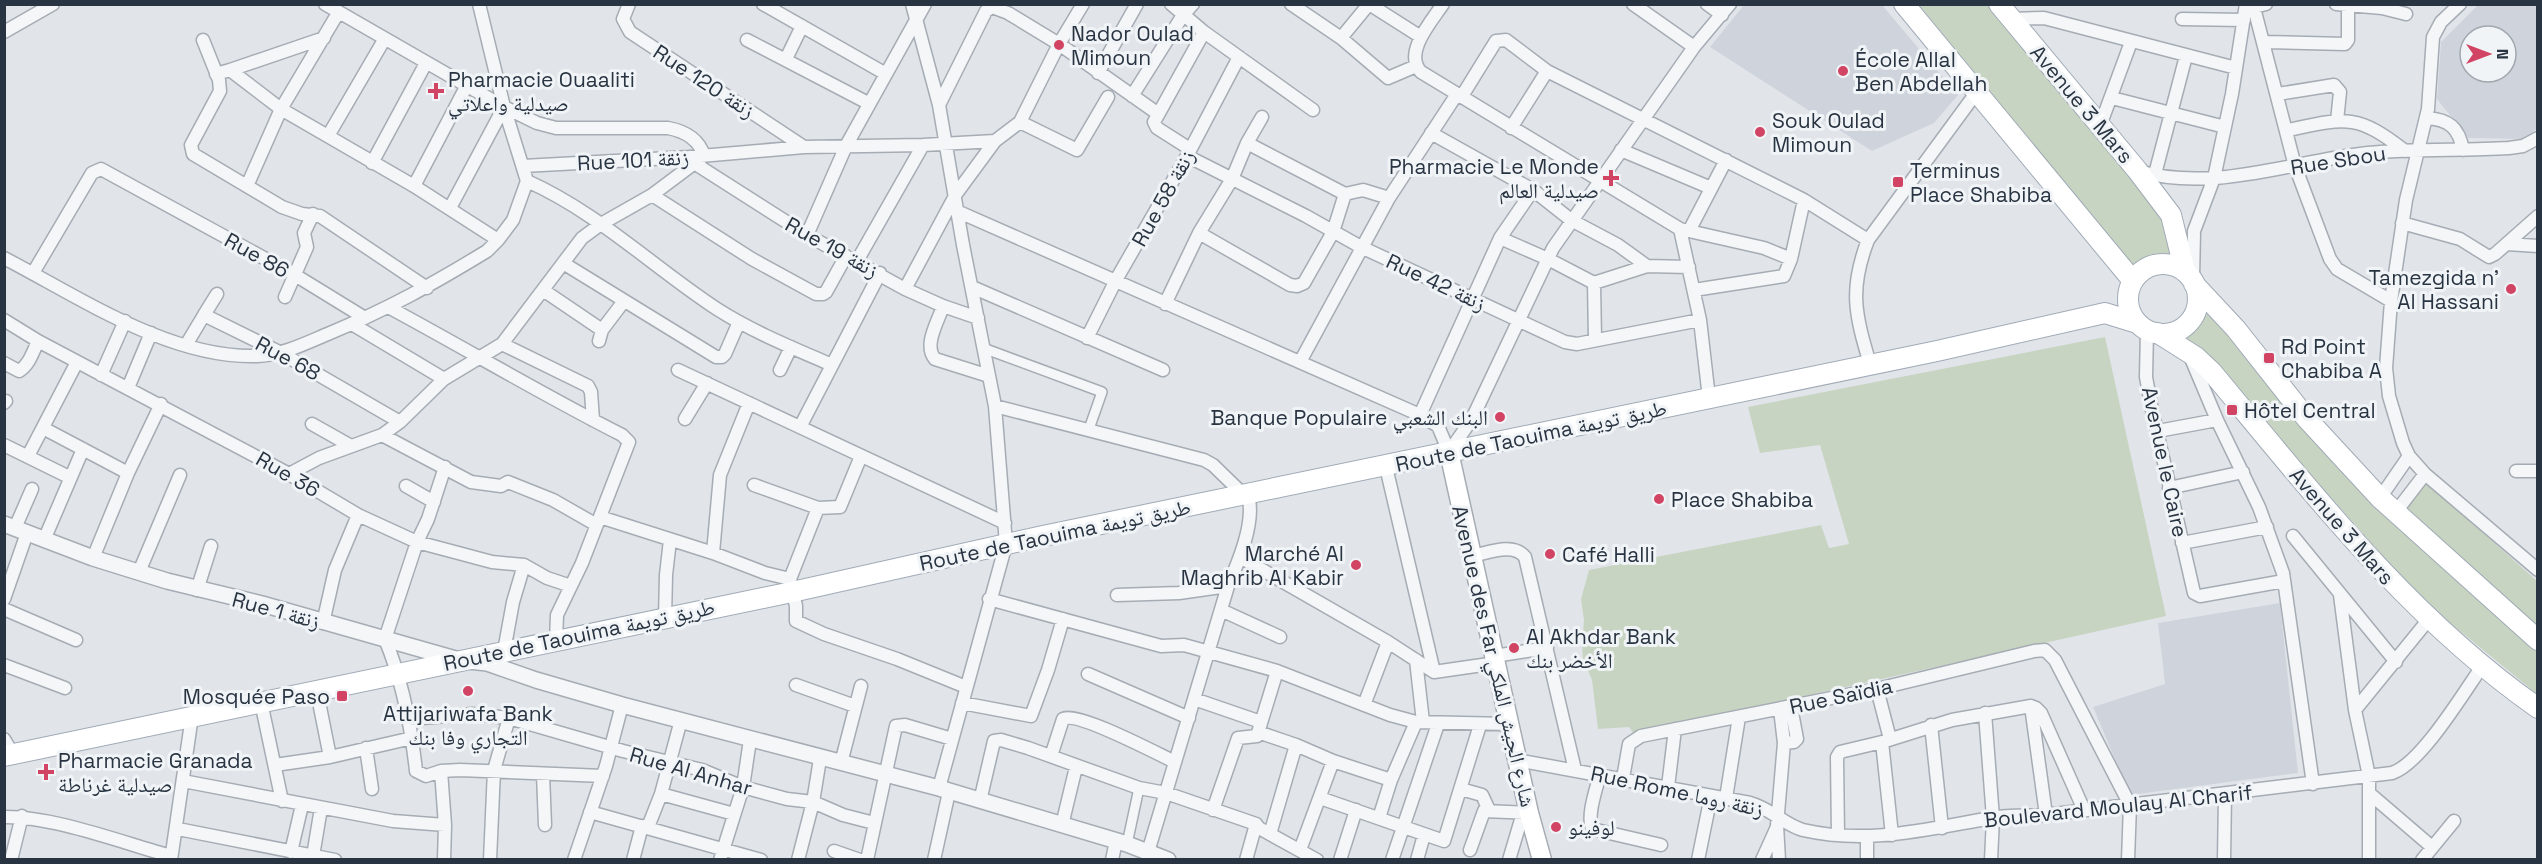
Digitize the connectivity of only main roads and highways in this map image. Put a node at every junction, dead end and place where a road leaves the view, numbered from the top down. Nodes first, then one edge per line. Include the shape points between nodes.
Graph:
1 (1904, 4) edge
2 (2005, 12) edge
3 (2191, 279) junction
4 (2131, 285) junction
5 (2105, 313) junction
6 (2148, 329) junction
7 (1449, 452) junction
8 (2538, 640) edge
9 (2538, 708) edge
10 (8, 750) edge
11 (1542, 860) edge

1 - 4 main road
2 - 3 main road, Avenue 3 Mars via 2100,126 2146,172 2171,215
3 - 4 main road via 2177,267 2157,264 2139,273
3 - 6 main road via 2198,296 2191,320 2176,330
3 - 8 main road, Avenue 3 Mars via 2307,419 2380,498
4 - 5 main road
4 - 6 main road via 2131,313
5 - 6 main road, Route de Taouima طريق تويمة
5 - 7 main road, Route de Taouima طريق تويمة
6 - 9 main road, Avenue 3 Mars via 2189,352 2211,371 2370,560 2429,619
7 - 10 main road, Route de Taouima طريق تويمة via 791,586 317,692
7 - 11 main road, Avenue des Far شارع الجيش الملكي via 1526,813

